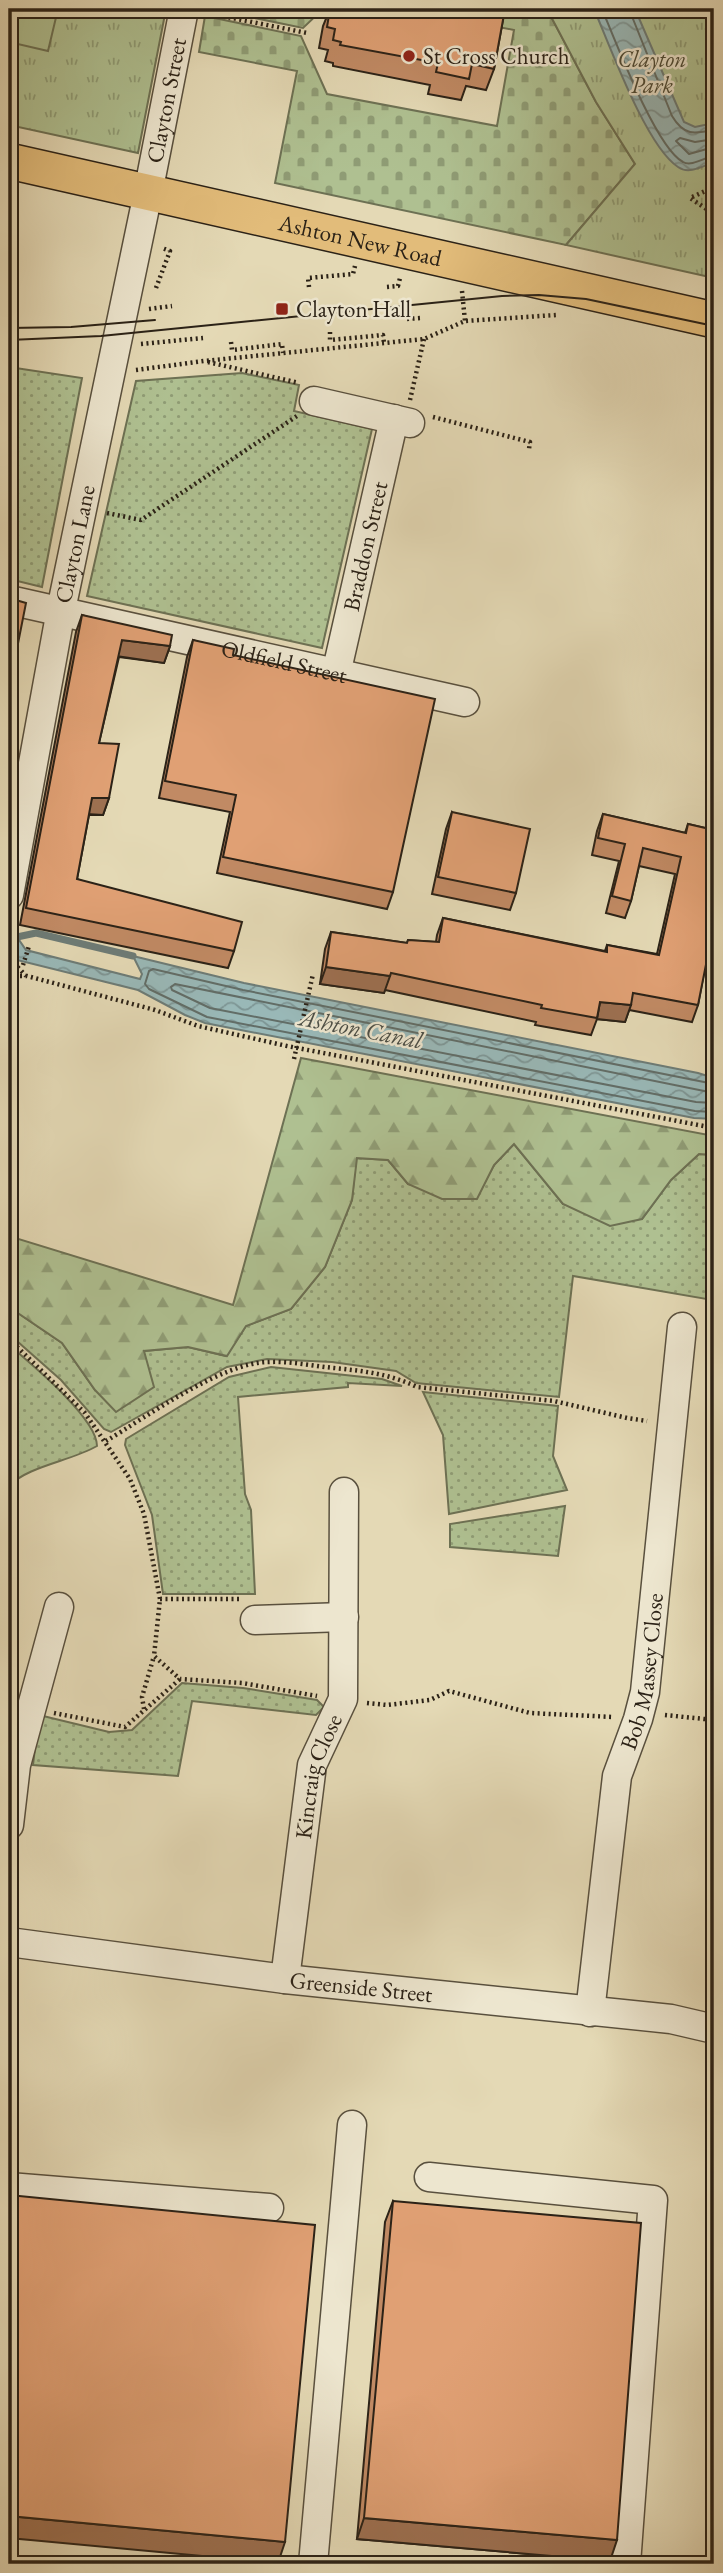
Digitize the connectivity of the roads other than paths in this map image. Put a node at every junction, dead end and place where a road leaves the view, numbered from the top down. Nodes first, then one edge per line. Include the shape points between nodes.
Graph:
1 (192, 10) edge
2 (9, 161) edge
3 (148, 193) junction
4 (714, 320) edge
5 (307, 403) road end
6 (9, 600) edge
7 (61, 610) junction
8 (336, 674) junction
9 (466, 702) dead end
10 (9, 895) edge
11 (682, 1326) dead end
12 (344, 1492) dead end
13 (59, 1607) dead end
14 (344, 1617) junction
15 (255, 1620) road end
16 (9, 1825) edge
17 (9, 1942) edge
18 (285, 1979) junction
19 (590, 2012) junction
20 (714, 2029) edge
21 (352, 2126) dead end
22 (429, 2177) dead end
23 (9, 2187) edge
24 (269, 2208) dead end
25 (313, 2564) edge
26 (626, 2564) edge

1 - 3 street, Clayton Street
2 - 3 main road, Ashton New Road
3 - 4 main road, Ashton New Road
3 - 7 street, Clayton Lane
5 - 8 street, Braddon Street via 404,421
6 - 7 street, Oldfield Street
7 - 8 street, Oldfield Street
7 - 10 street, Clayton Lane
8 - 9 street, Oldfield Street
11 - 19 street, Bob Massey Close via 645,1692 617,1776
12 - 14 street, Kincraig Close
13 - 16 street via 16,1765
14 - 15 street
14 - 18 street, Kincraig Close via 343,1699 312,1765
17 - 18 street, Greenside Street
18 - 19 street, Greenside Street
19 - 20 street, Greenside Street
21 - 25 street
22 - 26 street via 653,2200
23 - 24 street

